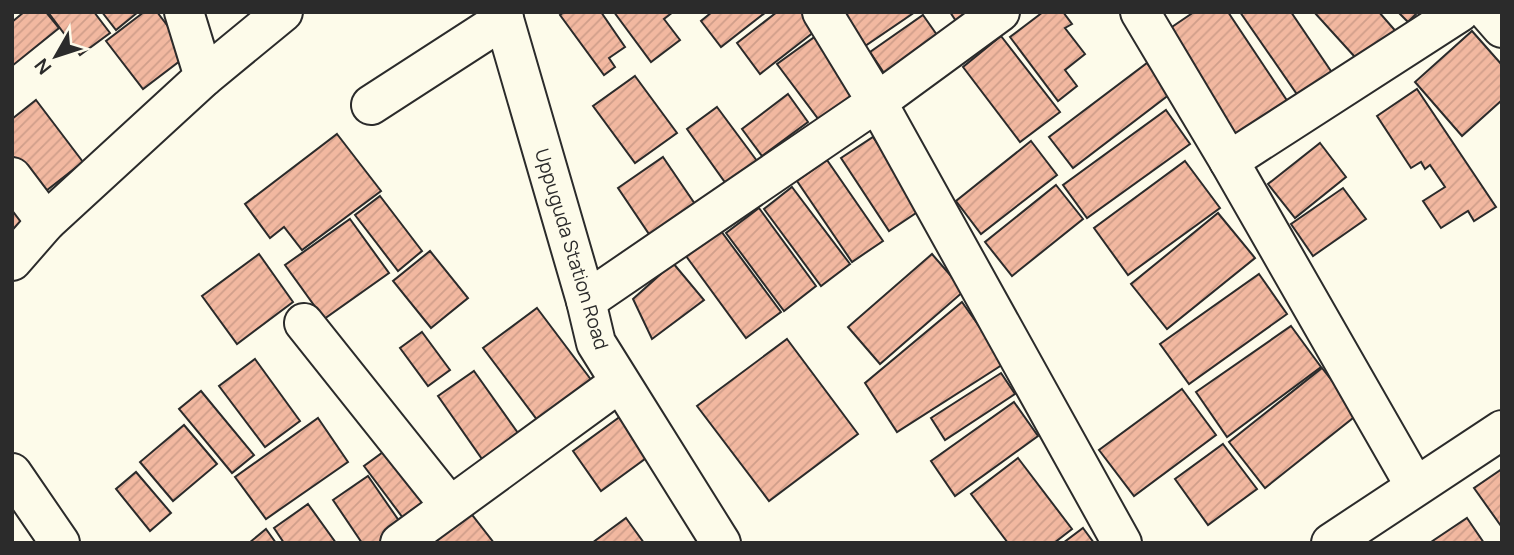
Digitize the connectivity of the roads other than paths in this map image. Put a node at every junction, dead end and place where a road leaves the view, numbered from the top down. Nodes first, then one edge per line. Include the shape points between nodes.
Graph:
1 (184, 12) edge
2 (284, 12) edge
3 (822, 12) edge
4 (1000, 12) edge
5 (1140, 12) edge
6 (1460, 12) edge
7 (1488, 12) edge
8 (502, 16) edge
9 (1502, 28) edge
10 (204, 77) junction
11 (877, 102) junction
12 (371, 105) dead end
13 (1229, 161) junction
14 (12, 177) edge
15 (46, 222) junction
16 (12, 261) edge
17 (586, 301) junction
18 (304, 323) dead end
19 (619, 383) junction
20 (1502, 430) edge
21 (12, 473) edge
22 (1415, 486) junction
23 (450, 506) junction
24 (60, 543) edge
25 (400, 543) edge
26 (721, 543) edge
27 (1122, 543) edge
28 (1331, 543) edge

1 - 10 street
2 - 10 street
3 - 11 street
4 - 11 street
5 - 13 street
6 - 13 street
7 - 9 street
8 - 12 street
8 - 17 street, Uppuguda Station Road
10 - 15 street
11 - 17 street
11 - 27 street
13 - 22 street
14 - 15 street
15 - 16 street
17 - 19 street, Uppuguda Station Road via 596,343
18 - 23 street
19 - 23 street
19 - 26 street, Uppuguda Station Road
20 - 22 street
21 - 24 street
22 - 28 street
23 - 25 street

